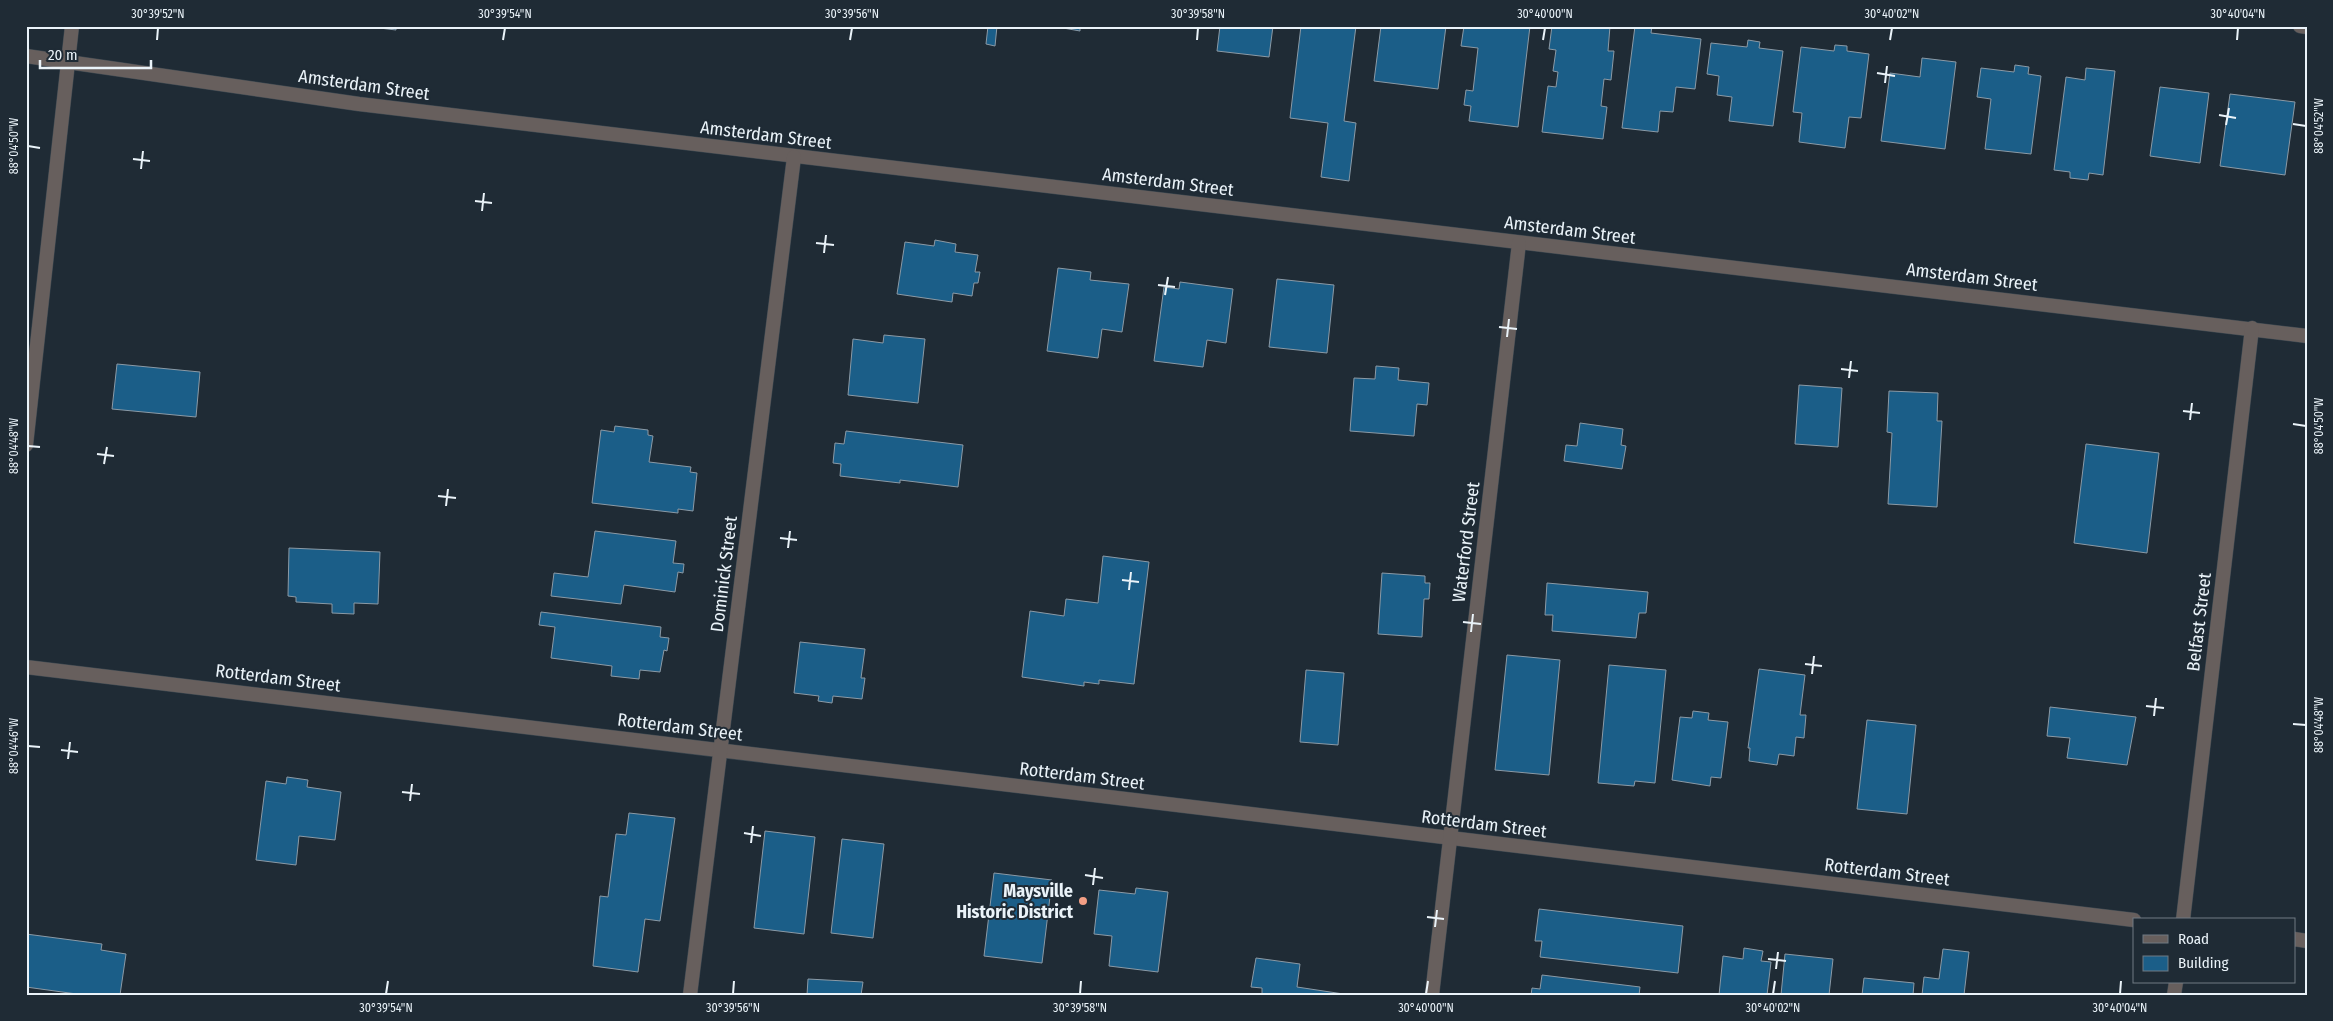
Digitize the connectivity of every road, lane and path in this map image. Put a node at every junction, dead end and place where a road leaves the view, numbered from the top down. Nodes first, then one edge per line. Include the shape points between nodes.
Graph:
1 (72, 26) edge
2 (2300, 26) edge
3 (2307, 27) edge
4 (26, 56) edge
5 (68, 62) junction
6 (794, 157) junction
7 (1519, 243) junction
8 (2252, 328) junction
9 (2307, 336) edge
10 (26, 445) edge
11 (26, 667) edge
12 (721, 751) junction
13 (1450, 839) junction
14 (2183, 918) edge
15 (2133, 920) edge
16 (690, 995) edge
17 (1432, 995) edge

1 - 5 street
2 - 3 street
4 - 5 street, Amsterdam Street
5 - 6 street, Amsterdam Street via 359,104
5 - 10 street
6 - 7 street, Amsterdam Street
6 - 12 street, Dominick Street
7 - 8 street, Amsterdam Street
7 - 13 street, Waterford Street
8 - 9 street, Amsterdam Street
8 - 14 street, Belfast Street
11 - 12 street, Rotterdam Street
12 - 13 street, Rotterdam Street
12 - 16 street, Dominick Street
13 - 15 street, Rotterdam Street
13 - 17 street, Waterford Street

